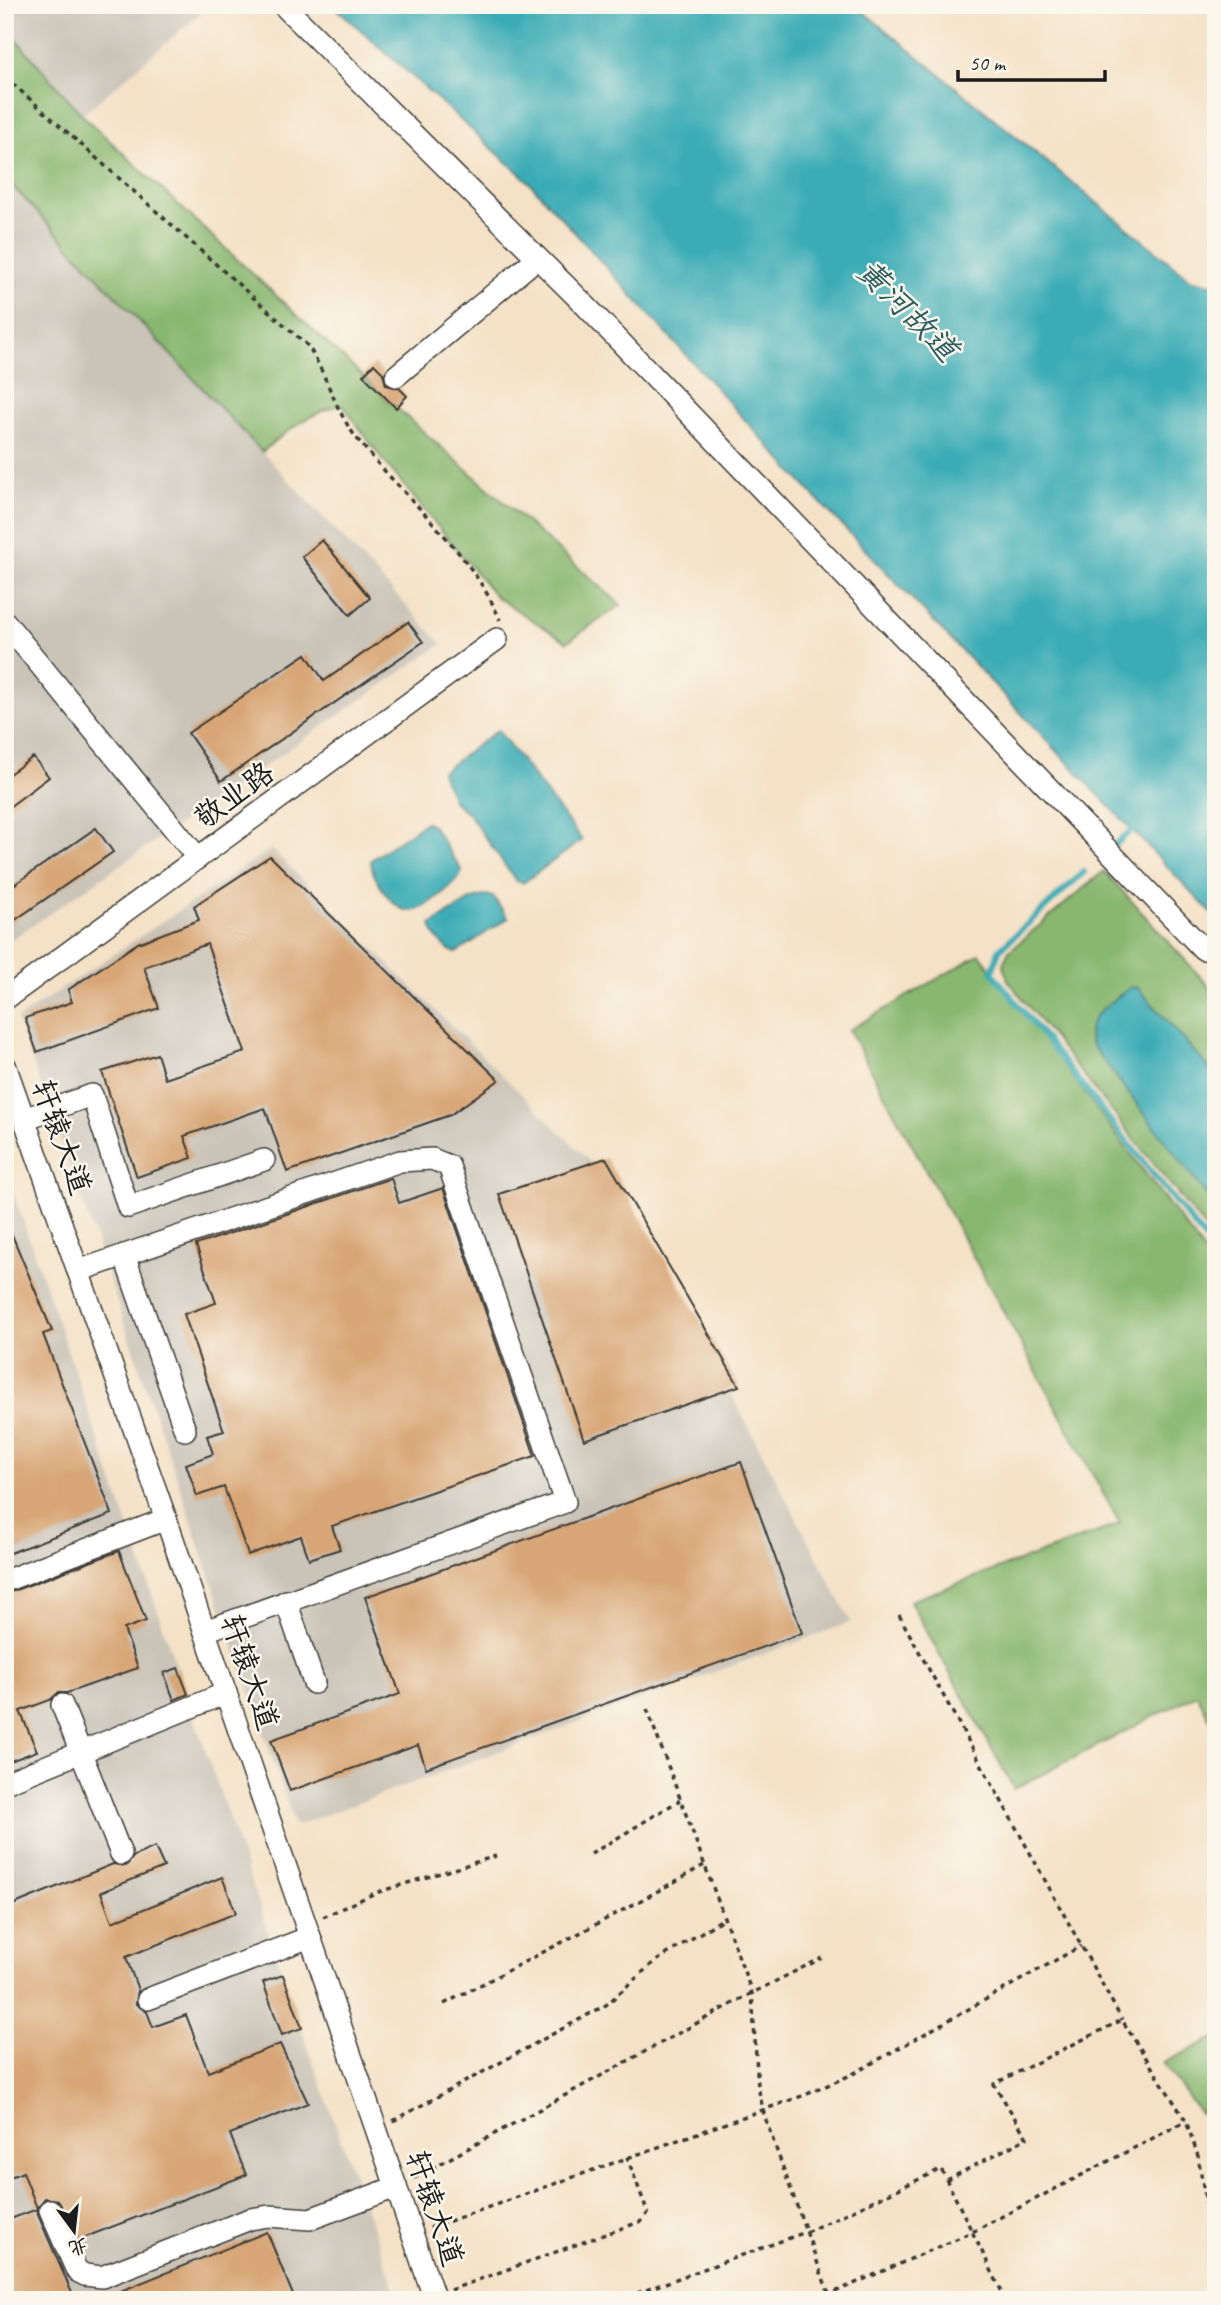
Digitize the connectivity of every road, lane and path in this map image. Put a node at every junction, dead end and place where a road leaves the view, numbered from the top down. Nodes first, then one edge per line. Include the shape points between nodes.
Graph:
1 (283, 5) edge
2 (5, 77) edge
3 (536, 259) junction
4 (396, 376) dead end
5 (5, 622) edge
6 (497, 639) joint
7 (198, 858) junction
8 (1203, 949) dead end
9 (5, 999) edge
10 (5, 1065) edge
11 (24, 1119) junction
12 (264, 1160) dead end
13 (124, 1255) junction
14 (78, 1270) junction
15 (185, 1430) dead end
16 (166, 1519) junction
17 (5, 1581) edge
18 (286, 1601) junction
19 (899, 1615) dead end
20 (205, 1630) junction
21 (314, 1684) dead end
22 (226, 1693) junction
23 (62, 1705) dead end
24 (647, 1709) dead end
25 (81, 1753) junction
26 (5, 1783) edge
27 (680, 1800) junction
28 (121, 1853) dead end
29 (591, 1854) dead end
30 (496, 1856) dead end
31 (704, 1865) junction
32 (724, 1918) junction
33 (308, 1931) junction
34 (1081, 1946) junction
35 (822, 1958) dead end
36 (752, 1993) junction
37 (148, 1999) dead end
38 (444, 2004) dead end
39 (1122, 2020) junction
40 (762, 2108) junction
41 (1186, 2121) junction
42 (376, 2130) junction
43 (627, 2157) junction
44 (947, 2180) junction
45 (396, 2187) junction
46 (50, 2210) dead end
47 (806, 2232) junction
48 (972, 2232) junction
49 (412, 2234) junction
50 (1216, 2263) edge
51 (830, 2297) edge
52 (434, 2298) edge
53 (618, 2300) edge
54 (817, 2300) edge
55 (1006, 2300) edge

1 - 3 street
2 - 6 path via 308,346 321,366 339,414 475,573 501,622
3 - 4 street
3 - 8 street
5 - 7 street
6 - 7 street, 敬业路
7 - 9 street, 敬业路
10 - 11 street, 轩辕大道
11 - 12 street via 92,1095 128,1207
11 - 14 street, 轩辕大道
13 - 14 street
13 - 15 street
13 - 18 street via 400,1161 432,1158 449,1166 565,1502
14 - 16 street, 轩辕大道
16 - 17 street
16 - 20 street, 轩辕大道
18 - 20 street
18 - 21 street
19 - 34 path
20 - 22 street, 轩辕大道
22 - 25 street
22 - 33 street, 轩辕大道
23 - 25 street
24 - 27 path
25 - 26 street
25 - 28 street
27 - 29 path
27 - 31 path
30 - 33 path via 375,1893
31 - 32 path
31 - 38 path via 604,1923
32 - 36 path
32 - 42 path via 653,1963 606,2005
33 - 37 street
33 - 42 street, 轩辕大道
34 - 39 path
34 - 40 path via 852,2075
35 - 36 path
36 - 40 path
36 - 45 path
39 - 41 path
39 - 44 path via 994,2084 1027,2138
40 - 43 path
40 - 47 path
41 - 48 path
41 - 50 path via 1198,2156
42 - 45 street, 轩辕大道
43 - 49 path
43 - 52 path via 648,2213 642,2221
44 - 47 path via 941,2169
44 - 48 path
45 - 46 street via 310,2219 250,2219 102,2277 77,2271
45 - 49 street, 轩辕大道
47 - 51 path
47 - 53 path
48 - 51 path
48 - 55 path
49 - 52 street, 轩辕大道
51 - 54 path

